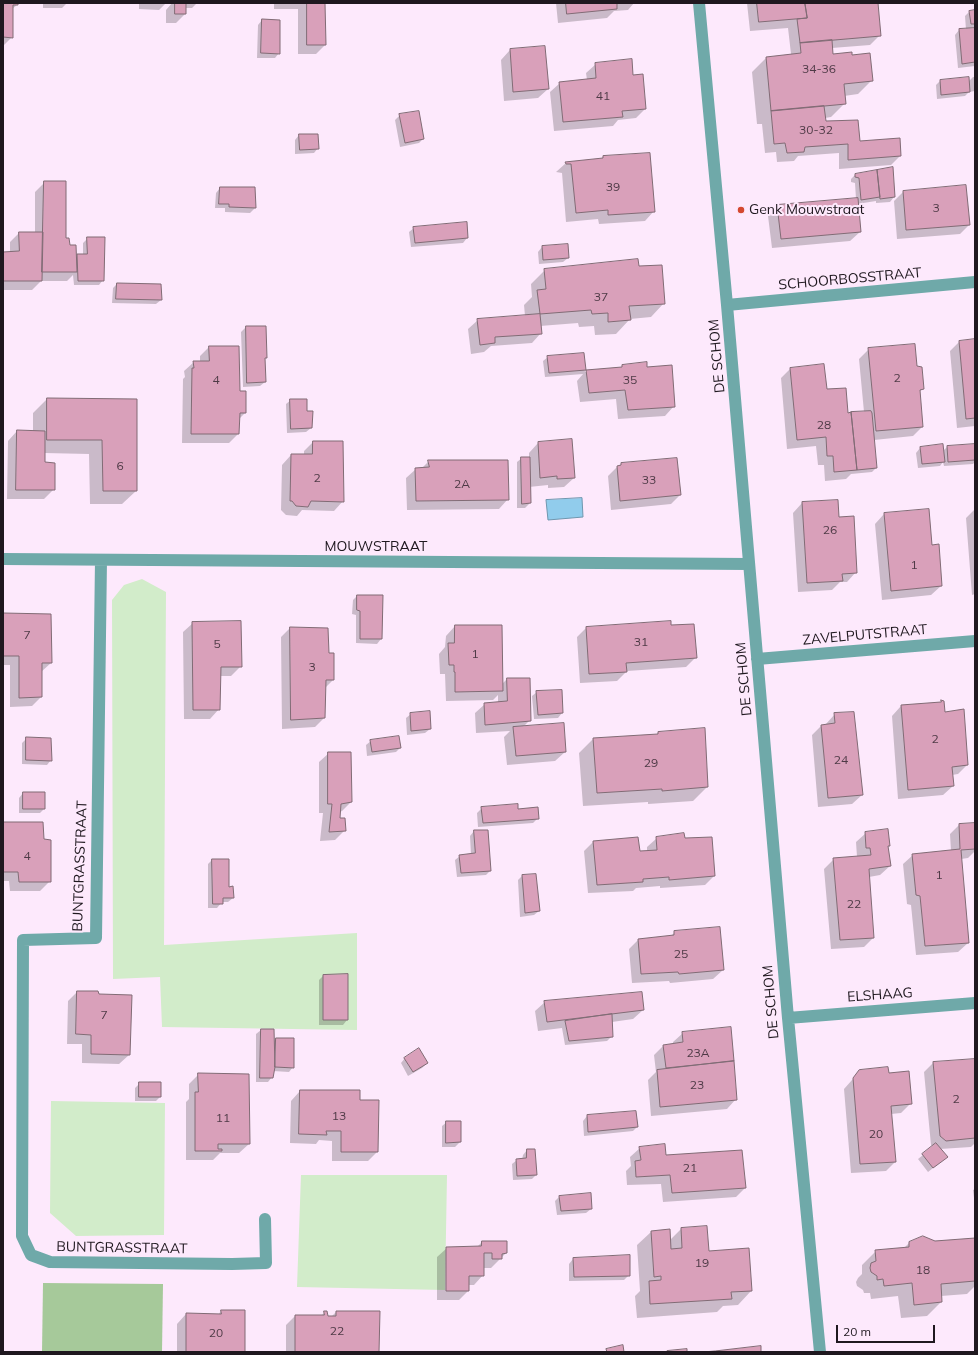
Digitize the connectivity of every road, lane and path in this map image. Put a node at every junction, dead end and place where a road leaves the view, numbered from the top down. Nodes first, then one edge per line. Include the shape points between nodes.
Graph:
1 (699, 3) edge
2 (975, 282) edge
3 (727, 305) junction
4 (3, 560) edge
5 (101, 560) junction
6 (749, 564) junction
7 (975, 641) edge
8 (757, 659) junction
9 (975, 1003) edge
10 (788, 1018) junction
11 (264, 1219) dead end
12 (820, 1352) edge

1 - 3 street, DE SCHOM
2 - 3 street, SCHOORBOSSTRAAT
3 - 6 street, DE SCHOM
4 - 5 street, MOUWSTRAAT
5 - 6 street, MOUWSTRAAT
5 - 11 street, BUNTGRASSTRAAT via 96,938 23,940 22,1236 30,1255 50,1262 266,1264
6 - 8 street, DE SCHOM
7 - 8 street, ZAVELPUTSTRAAT
8 - 10 street, DE SCHOM
9 - 10 street, ELSHAAG
10 - 12 street, DE SCHOM

